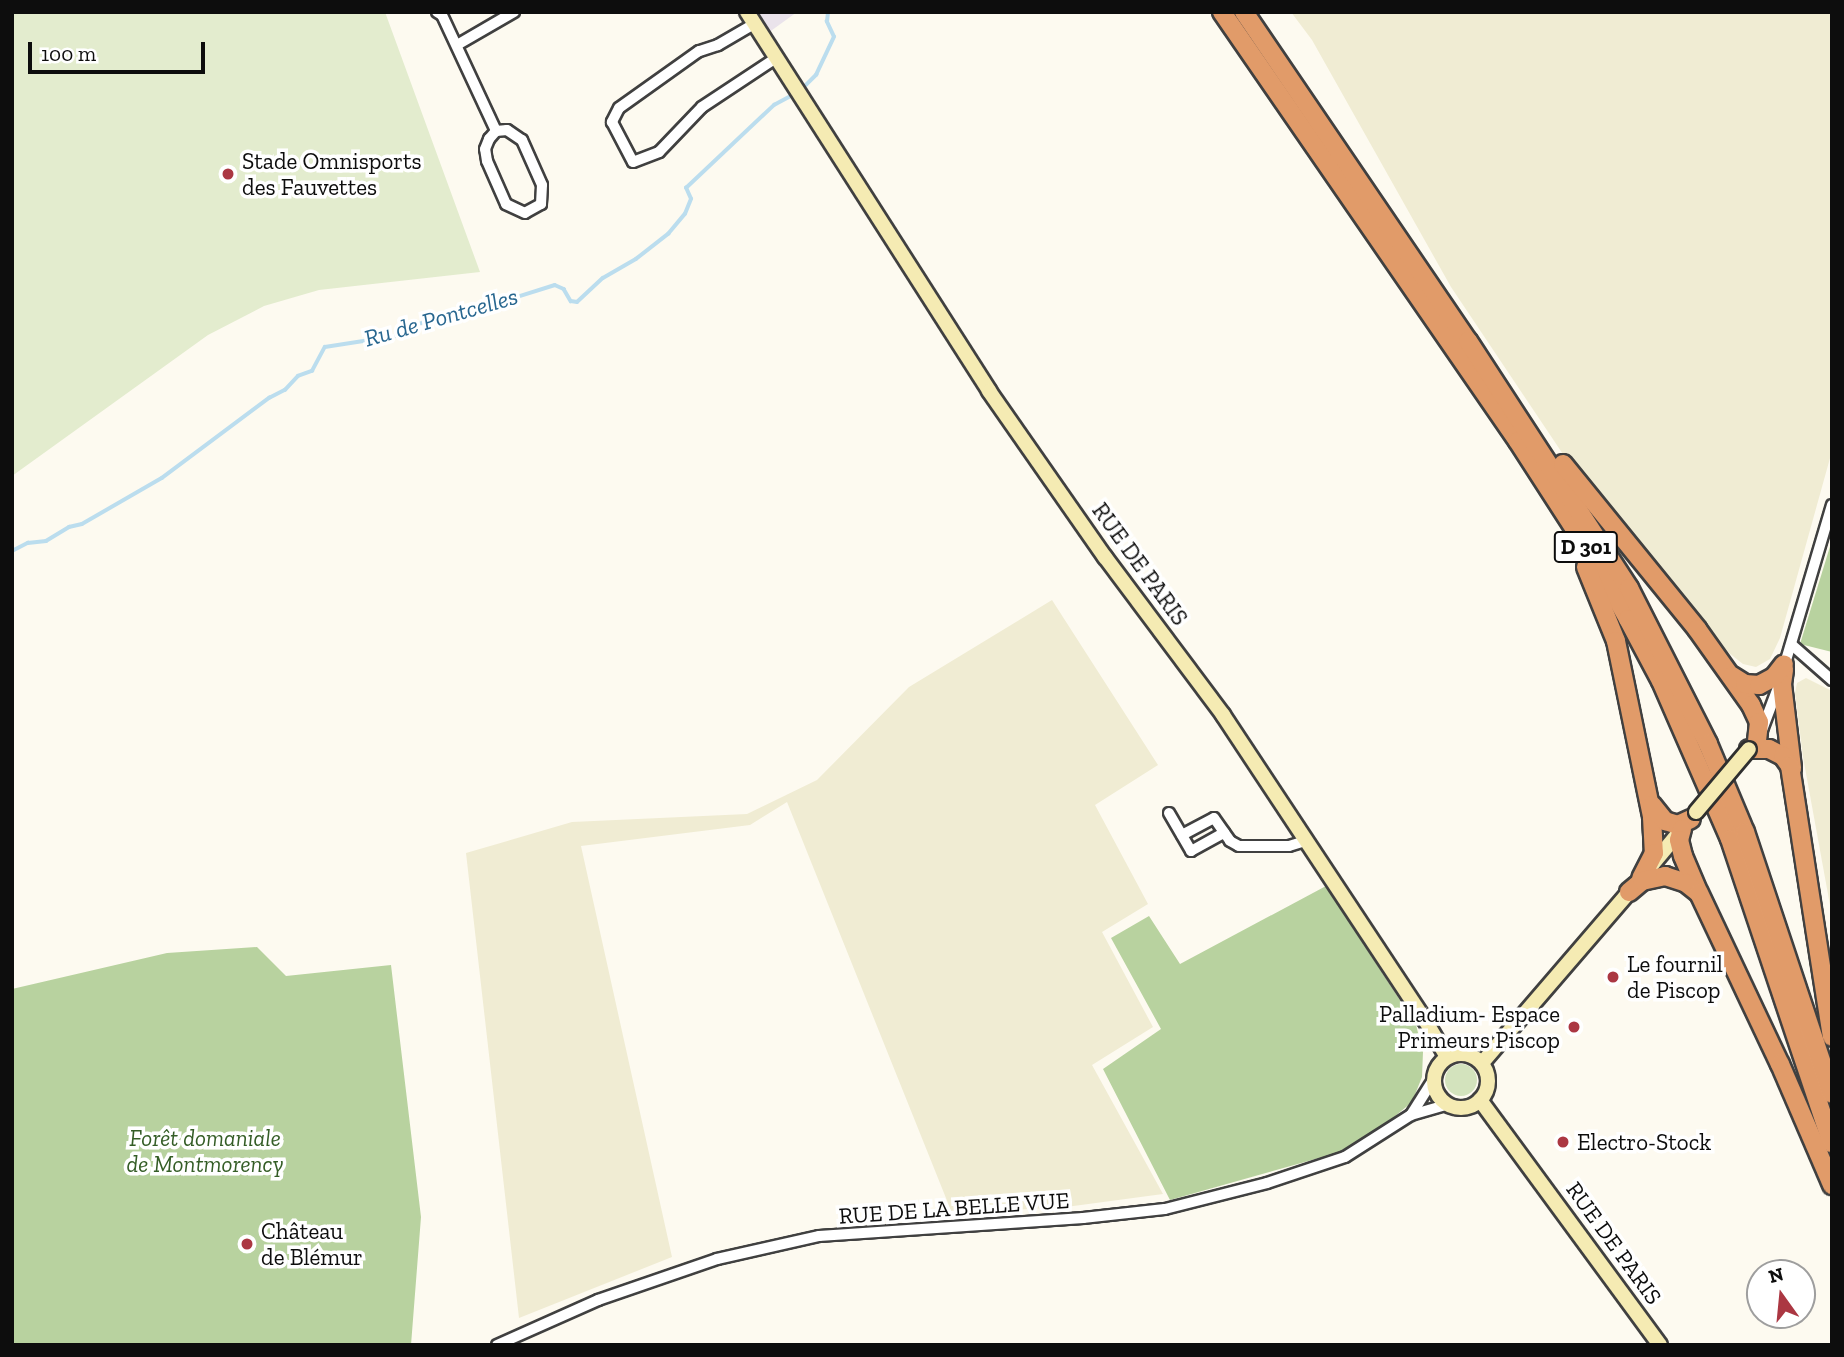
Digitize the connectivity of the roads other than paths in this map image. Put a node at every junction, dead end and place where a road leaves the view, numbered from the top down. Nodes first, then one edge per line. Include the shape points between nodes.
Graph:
1 (437, 12) edge
2 (514, 12) edge
3 (1222, 12) edge
4 (1244, 12) edge
5 (751, 18) edge
6 (457, 46) junction
7 (776, 58) junction
8 (496, 131) junction
9 (1480, 358) junction
10 (1518, 441) junction
11 (1832, 505) edge
12 (1787, 658) junction
13 (1724, 667) junction
14 (1832, 680) edge
15 (1753, 745) junction
16 (1793, 778) junction
17 (1649, 799) junction
18 (1170, 813) dead end
19 (1690, 820) junction
20 (1224, 832) junction
21 (1182, 835) junction
22 (1306, 841) junction
23 (1641, 878) junction
24 (1629, 892) junction
25 (1699, 893) junction
26 (1832, 1037) edge
27 (1447, 1058) junction
28 (1482, 1063) junction
29 (1433, 1080) junction
30 (1832, 1094) edge
31 (1480, 1100) junction
32 (1447, 1105) junction
33 (1411, 1115) junction
34 (1832, 1143) edge
35 (1832, 1185) edge
36 (498, 1345) edge
37 (1660, 1345) edge

1 - 6 street
2 - 6 street
3 - 10 highway, D 301
4 - 9 highway, D 301
5 - 7 street, RUE DE PARIS
5 - 7 street via 718,45 699,51 619,108 612,122 633,162 659,152 702,107
6 - 8 street
7 - 22 street, RUE DE PARIS via 996,401 1223,715
8 - 8 street via 485,149 506,204 524,213 534,210 541,204 542,185 522,140 507,130
9 - 13 highway
9 - 30 highway, D 301 via 1595,531 1675,677 1745,832
10 - 17 highway via 1597,588 1610,623
10 - 34 highway, D 301 via 1604,576 1695,754 1730,839
11 - 12 street
12 - 13 highway via 1774,677 1759,685 1745,684
12 - 14 street
12 - 15 street
12 - 16 highway via 1782,684
13 - 15 highway via 1756,713 1759,722
15 - 16 highway via 1783,756
15 - 19 street, bridge
16 - 26 highway
17 - 19 highway via 1665,821 1678,825
17 - 23 highway via 1655,844
18 - 21 street
19 - 23 street
19 - 25 highway via 1679,840
20 - 21 street via 1214,818
20 - 21 street via 1191,851
20 - 22 street via 1239,846 1289,846
22 - 27 street, RUE DE PARIS
23 - 24 street
24 - 25 highway via 1643,881 1665,876
24 - 28 street
25 - 35 highway
27 - 28 street via 1462,1053
27 - 29 street
28 - 31 street via 1488,1086
29 - 32 street
29 - 33 street, RUE DE LA BELLE VUE
31 - 32 street via 1465,1108
31 - 37 street, RUE DE PARIS
32 - 33 street, RUE DE LA BELLE VUE
33 - 36 street, RUE DE LA BELLE VUE via 1345,1157 1165,1209 819,1236 705,1263 597,1300

